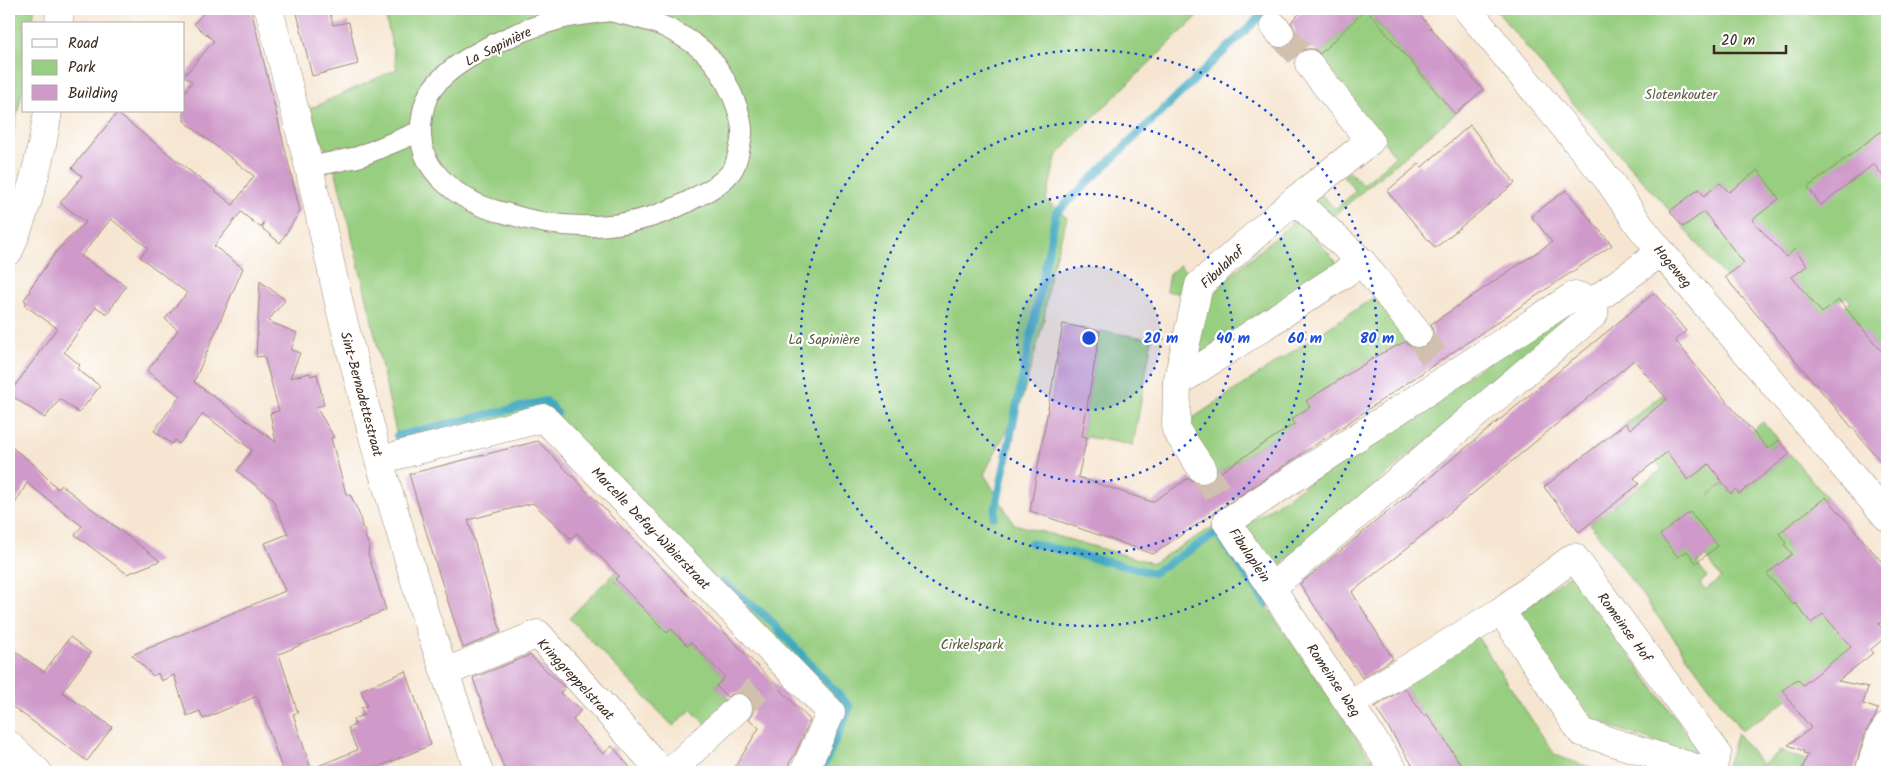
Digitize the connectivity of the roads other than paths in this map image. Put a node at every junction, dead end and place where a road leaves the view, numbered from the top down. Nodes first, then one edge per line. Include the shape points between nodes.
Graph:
1 (60, 9) edge
2 (269, 9) edge
3 (1466, 9) edge
4 (59, 22) edge
5 (1309, 64) tunnel mouth
6 (48, 112) edge
7 (421, 131) junction
8 (309, 168) junction
9 (1295, 200) junction
10 (9, 251) edge
11 (1661, 252) junction
12 (1362, 262) junction
13 (1594, 300) junction
14 (1418, 333) tunnel mouth
15 (1177, 383) junction
16 (379, 460) junction
17 (1202, 469) tunnel mouth
18 (1887, 517) edge
19 (1272, 588) junction
20 (1501, 611) junction
21 (446, 672) junction
22 (1350, 704) junction
23 (738, 708) tunnel mouth
24 (1887, 727) edge
25 (9, 744) edge
26 (38, 772) edge
27 (479, 772) edge
28 (662, 772) edge
29 (670, 772) edge
30 (804, 772) edge
31 (1395, 772) edge
32 (1710, 772) edge
33 (1869, 772) edge

1 - 4 street
2 - 8 street, Sint-Bernadettestraat
3 - 11 street, Hogeweg via 1610,182
5 - 9 street, Fibulahof via 1370,141
6 - 10 street via 32,189
7 - 7 street, La Sapinière via 428,96 450,70 502,40 532,28 560,19 610,11 666,27 704,52 724,78 743,131 734,167 715,186 691,201 649,218 590,227 551,225 479,205 446,186 426,158
7 - 8 street via 358,157
8 - 16 street, Sint-Bernadettestraat via 340,312
9 - 12 street
9 - 15 street, Fibulahof via 1199,285
11 - 13 street
11 - 18 street, Hogeweg
12 - 14 street
12 - 15 street
13 - 19 street, Fibulaplein via 1594,314
13 - 19 street, Fibulaplein via 1575,295 1443,371 1226,513
15 - 17 street, Fibulahof via 1176,430
16 - 21 street, Sint-Bernadettestraat via 426,618
16 - 30 street, Marcelle Defay-Wibierstraat via 544,418 777,671 831,712
19 - 22 street, Romeinse Weg
20 - 22 street, Romeinse Hof
20 - 32 street, Romeinse Hof via 1582,732
20 - 32 street, Romeinse Hof via 1574,557 1717,753
21 - 27 street, Sint-Bernadettestraat
21 - 28 street, Kringgreppelstraat via 538,634
22 - 31 street, Romeinse Weg
23 - 29 street
24 - 33 street
25 - 26 street

